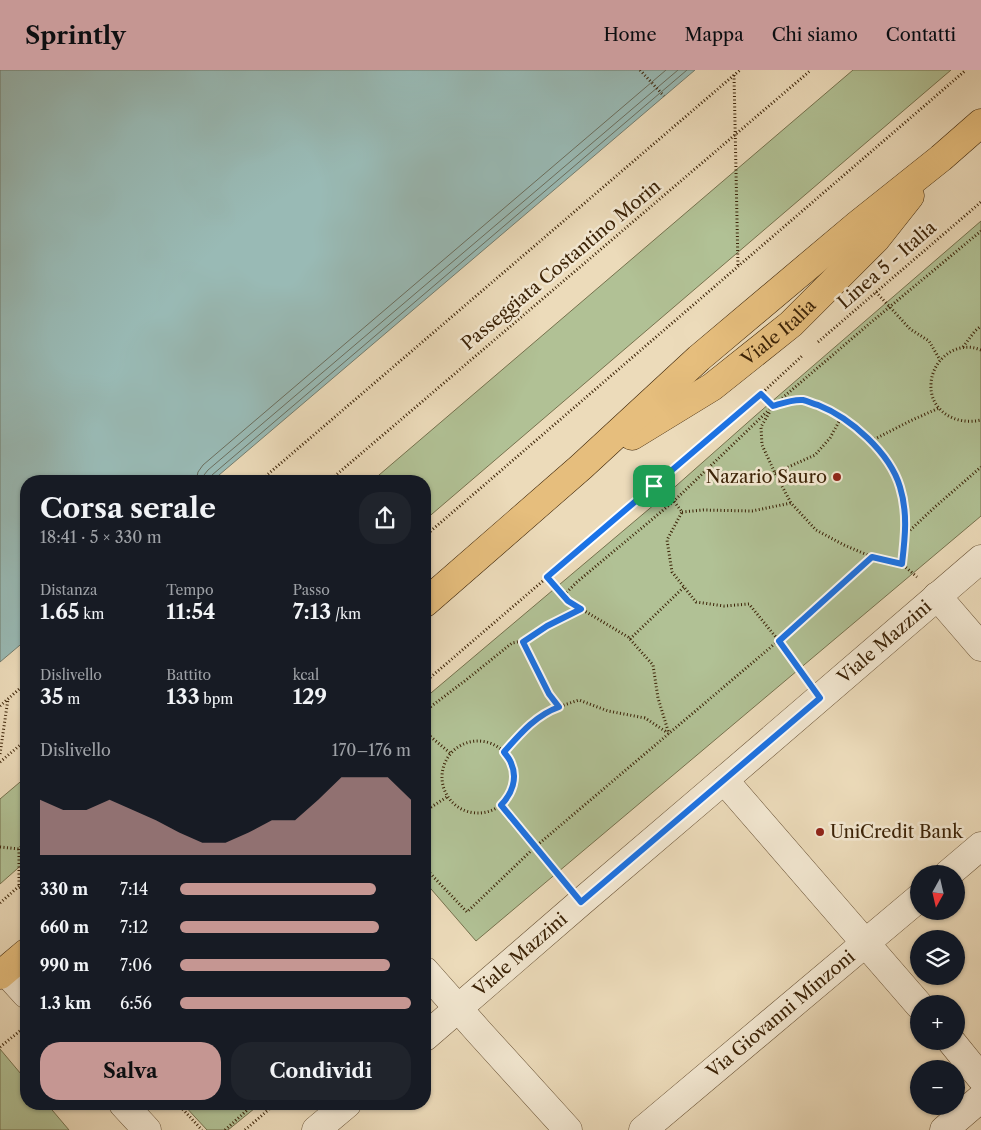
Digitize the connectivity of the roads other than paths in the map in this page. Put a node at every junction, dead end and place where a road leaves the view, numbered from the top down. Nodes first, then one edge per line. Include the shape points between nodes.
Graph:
1 (981, 123) edge
2 (981, 559) edge
3 (938, 596) junction
4 (432, 597) edge
5 (981, 647) edge
6 (724, 780) junction
7 (981, 846) edge
8 (959, 865) edge
9 (910, 906) edge
10 (865, 943) junction
11 (20, 957) edge
12 (2, 973) edge
13 (431, 978) edge
14 (20, 989) edge
15 (910, 995) edge
16 (458, 1008) junction
17 (431, 1032) edge
18 (958, 1050) edge
19 (981, 1078) edge
20 (981, 1098) edge
21 (129, 1110) edge
22 (340, 1110) edge
23 (147, 1130) edge
24 (316, 1130) edge
25 (568, 1130) edge
26 (643, 1130) edge
27 (944, 1130) edge

1 - 4 main road, Viale Italia via 699,358 581,467
2 - 3 street, Viale Mazzini
3 - 5 street
3 - 6 street, Viale Mazzini
6 - 10 street
6 - 16 street, Viale Mazzini
7 - 8 street
9 - 10 street, Via Giovanni Minzoni
10 - 15 street
10 - 26 street, Via Giovanni Minzoni
11 - 12 main road
12 - 14 street
13 - 16 street
16 - 17 street, Viale Mazzini
16 - 25 street
18 - 19 street
20 - 27 street
21 - 23 street
22 - 24 street

